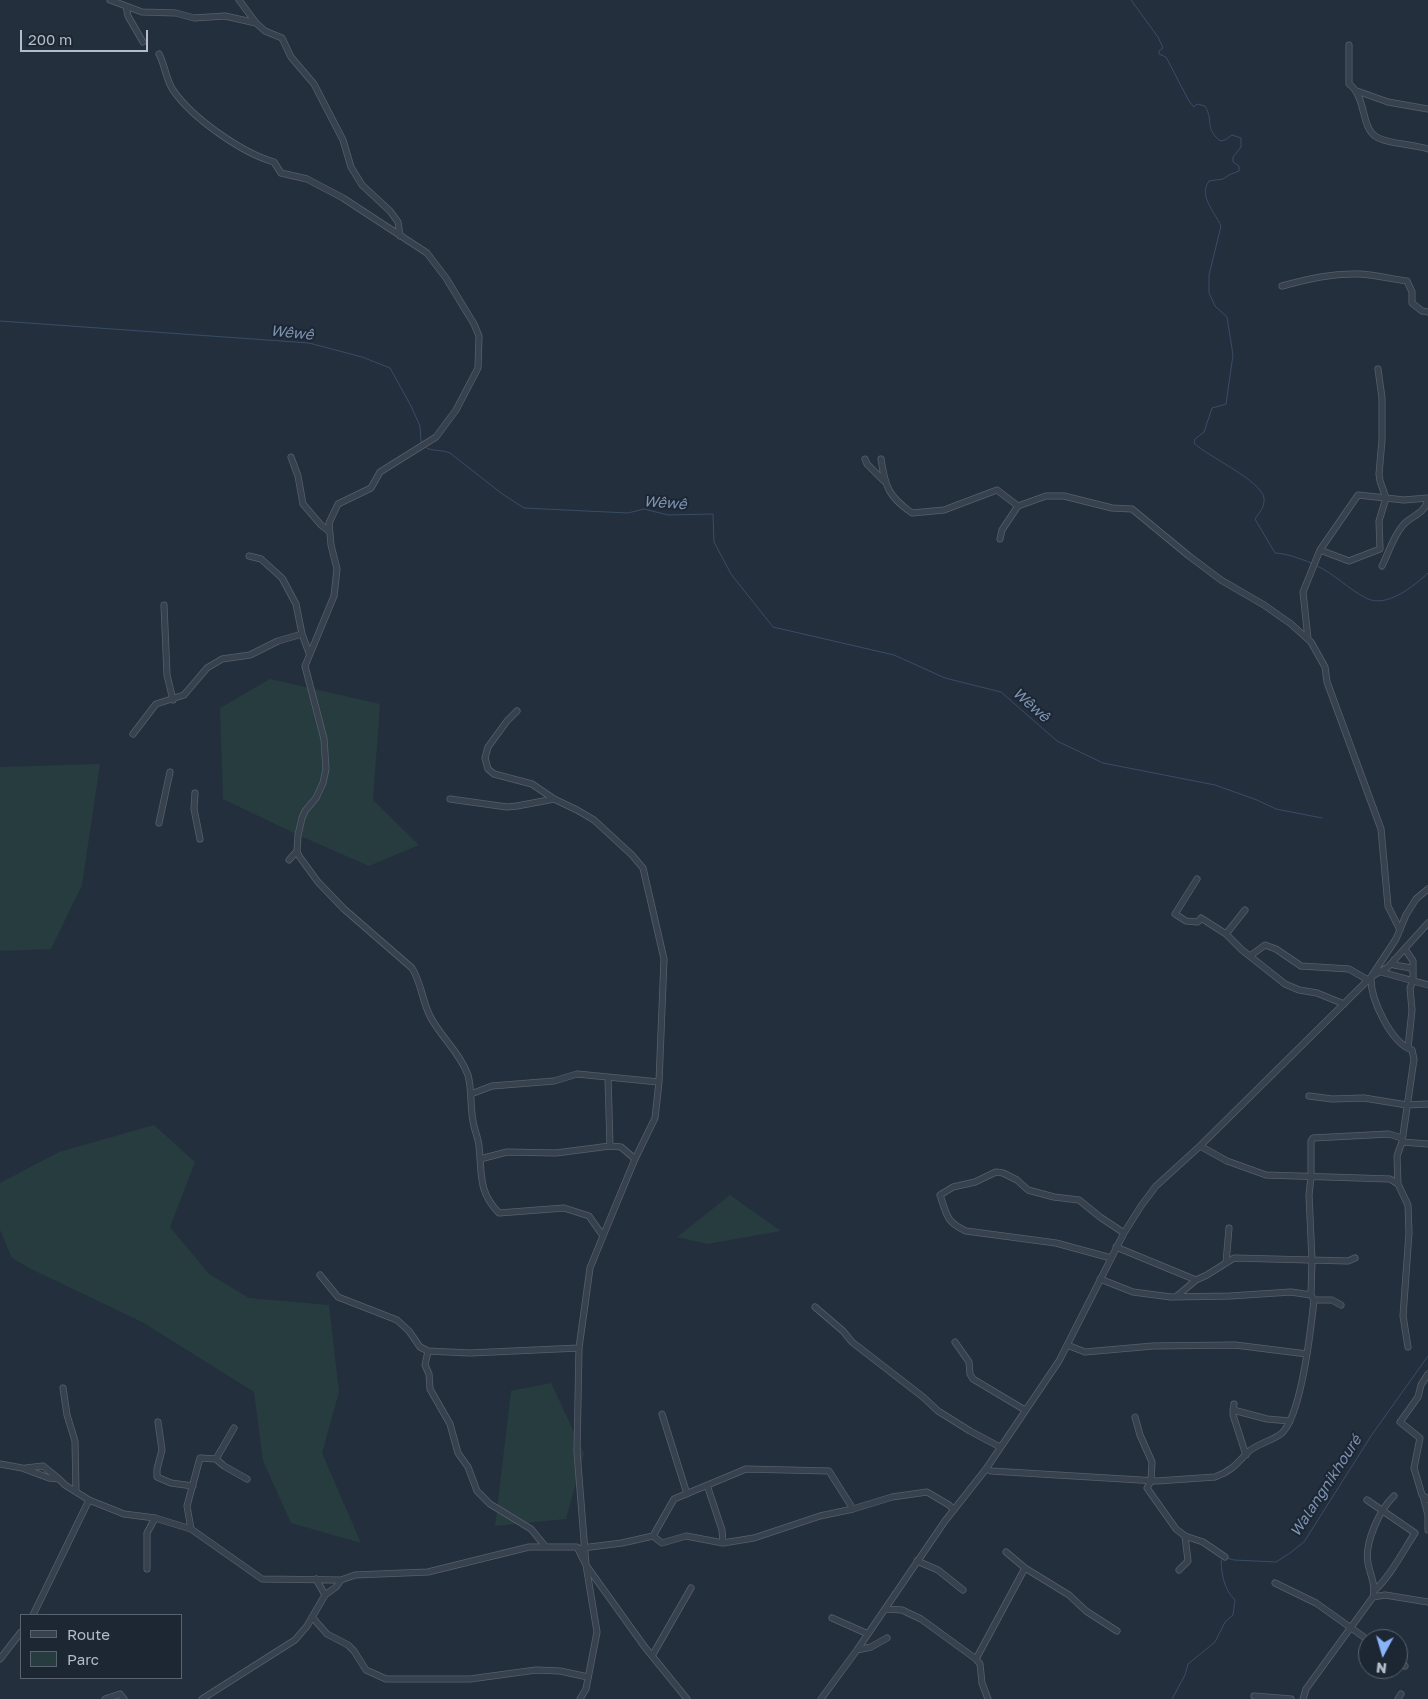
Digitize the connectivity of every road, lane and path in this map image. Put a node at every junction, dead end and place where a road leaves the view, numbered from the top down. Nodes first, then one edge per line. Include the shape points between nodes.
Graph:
1 (110, 0) edge
2 (239, 0) edge
3 (126, 6) junction
4 (256, 23) junction
5 (143, 42) dead end
6 (1349, 45) dead end
7 (158, 54) dead end
8 (1357, 92) junction
9 (1428, 110) edge
10 (1428, 149) edge
11 (400, 236) junction
12 (1282, 286) dead end
13 (1428, 312) edge
14 (1378, 369) dead end
15 (291, 457) dead end
16 (865, 458) dead end
17 (881, 460) dead end
18 (884, 481) junction
19 (1386, 498) junction
20 (1428, 499) edge
21 (1018, 506) junction
22 (329, 531) junction
23 (1000, 539) dead end
24 (1320, 550) junction
25 (249, 556) dead end
26 (1382, 566) dead end
27 (164, 605) dead end
28 (302, 634) junction
29 (1308, 639) junction
30 (309, 653) junction
31 (173, 700) junction
32 (517, 711) dead end
33 (133, 734) dead end
34 (170, 772) dead end
35 (195, 793) dead end
36 (450, 799) dead end
37 (554, 800) junction
38 (159, 823) dead end
39 (200, 839) dead end
40 (297, 851) junction
41 (289, 860) dead end
42 (1197, 880) dead end
43 (1428, 889) edge
44 (1245, 910) dead end
45 (1428, 923) edge
46 (1400, 930) junction
47 (1226, 934) junction
48 (1405, 949) junction
49 (1250, 956) junction
50 (1394, 960) junction
51 (1413, 971) junction
52 (1381, 972) junction
53 (1370, 978) junction
54 (1413, 981) junction
55 (1428, 985) edge
56 (1344, 1004) junction
57 (1408, 1048) junction
58 (608, 1077) junction
59 (659, 1082) junction
60 (471, 1094) junction
61 (1309, 1096) dead end
62 (1428, 1104) edge
63 (1407, 1105) junction
64 (1402, 1140) junction
65 (1428, 1144) edge
66 (610, 1146) junction
67 (1200, 1146) junction
68 (480, 1159) junction
69 (635, 1159) junction
70 (1311, 1177) junction
71 (1398, 1184) junction
72 (1228, 1228) dead end
73 (1124, 1234) junction
74 (603, 1236) junction
75 (1116, 1247) junction
76 (1111, 1258) junction
77 (1355, 1258) dead end
78 (1312, 1260) junction
79 (1226, 1264) junction
80 (320, 1275) dead end
81 (1100, 1279) junction
82 (1196, 1280) junction
83 (1177, 1296) junction
84 (1312, 1298) junction
85 (1341, 1305) dead end
86 (815, 1307) dead end
87 (955, 1342) dead end
88 (1067, 1345) junction
89 (1408, 1347) dead end
90 (580, 1348) junction
91 (428, 1352) junction
92 (1307, 1354) junction
93 (1428, 1374) edge
94 (63, 1388) dead end
95 (1025, 1410) junction
96 (662, 1414) dead end
97 (1135, 1417) dead end
98 (1290, 1421) junction
99 (158, 1422) dead end
100 (234, 1428) dead end
101 (1000, 1447) junction
102 (1246, 1455) junction
103 (216, 1460) junction
104 (0, 1464) edge
105 (986, 1469) junction
106 (247, 1479) dead end
107 (1154, 1481) junction
108 (192, 1486) junction
109 (707, 1486) junction
110 (76, 1492) junction
111 (687, 1494) junction
112 (1394, 1496) dead end
113 (1425, 1497) edge
114 (89, 1500) junction
115 (1368, 1500) dead end
116 (853, 1509) junction
117 (954, 1510) junction
118 (1384, 1510) junction
119 (154, 1518) junction
120 (191, 1528) junction
121 (1428, 1530) edge
122 (653, 1536) junction
123 (1185, 1536) junction
124 (723, 1543) junction
125 (545, 1546) junction
126 (577, 1547) junction
127 (586, 1548) junction
128 (1006, 1552) dead end
129 (1225, 1557) dead end
130 (917, 1561) junction
131 (586, 1565) junction
132 (1025, 1568) junction
133 (147, 1569) dead end
134 (1179, 1570) dead end
135 (316, 1579) junction
136 (342, 1580) junction
137 (1275, 1583) dead end
138 (691, 1588) dead end
139 (963, 1590) dead end
140 (1374, 1594) junction
141 (326, 1595) junction
142 (1428, 1602) edge
143 (885, 1609) junction
144 (34, 1614) edge
145 (312, 1617) junction
146 (832, 1618) dead end
147 (1350, 1629) junction
148 (1117, 1631) dead end
149 (20, 1633) edge
150 (868, 1634) junction
151 (1358, 1634) edge
152 (887, 1638) dead end
153 (858, 1650) junction
154 (652, 1656) junction
155 (0, 1659) edge
156 (976, 1659) junction
157 (588, 1678) junction
158 (1254, 1696) dead end
159 (1304, 1696) edge
160 (105, 1699) edge
161 (124, 1699) edge
162 (202, 1699) edge
163 (580, 1699) edge
164 (687, 1699) edge
165 (821, 1699) edge
166 (988, 1699) edge
167 (1291, 1699) edge
168 (1310, 1699) edge

1 - 3 street
2 - 4 street
3 - 4 street via 142,12 176,13 194,18 225,16
3 - 5 street
4 - 11 street via 282,38 291,57 314,84 343,140 351,167 362,185 398,222
6 - 8 street via 1348,84
7 - 11 street via 172,90 210,128 257,157 274,162 281,173 307,179 343,198
8 - 9 street
8 - 10 street via 1374,135 1391,142
11 - 22 street via 427,253 474,324 479,336 478,368 456,410 436,437 380,472 372,488 338,504 329,523
12 - 13 street via 1331,275 1362,274 1407,281 1412,303
14 - 19 street via 1382,398 1379,474
15 - 22 street via 303,504
16 - 18 street
17 - 18 street
18 - 21 street via 898,504 912,513 944,510 997,490
19 - 20 street
19 - 24 street via 1358,494
19 - 24 street via 1379,522 1380,549 1349,561
20 - 26 street via 1424,510 1404,524 1395,536
21 - 23 street via 1002,530
21 - 29 street via 1046,496 1064,496 1112,508 1132,509 1221,580 1264,605
22 - 30 street via 337,569 336,584 331,605
24 - 29 street via 1303,592
25 - 28 street via 261,559 282,578 296,604
27 - 31 street via 167,675
28 - 30 street
28 - 31 street via 250,654 222,659 207,668 184,695
29 - 46 street via 1325,667 1327,682 1381,828 1388,906
30 - 40 street via 306,674 324,739 326,769 316,798 302,818
31 - 33 street via 156,704
32 - 37 street via 488,746 486,765 494,774 532,784
34 - 38 street
35 - 39 street via 194,809
36 - 37 street via 508,807
37 - 59 street via 594,820 643,868 664,959
40 - 41 street
40 - 60 street via 318,882 344,909 412,968 418,977 430,1017 462,1062
42 - 47 street via 1176,914 1191,922 1198,922 1201,918
43 - 46 street via 1416,899
44 - 47 street
45 - 48 street
46 - 53 street
47 - 49 street
48 - 50 street
48 - 51 street via 1413,962
49 - 53 street via 1265,945 1301,966 1349,969
49 - 56 street via 1285,984
50 - 51 street via 1394,965
50 - 52 street
51 - 54 street
52 - 53 street
52 - 54 street
53 - 56 street
53 - 57 street via 1377,1009 1394,1035
54 - 55 street
54 - 57 street
56 - 67 street
57 - 63 street via 1412,1050 1414,1059
58 - 59 street
58 - 60 street via 577,1074 554,1081 492,1086
58 - 66 street
59 - 69 street via 655,1118
60 - 68 street
61 - 63 street via 1364,1098
62 - 63 street
63 - 64 street
64 - 65 street
64 - 70 street via 1389,1134 1313,1138
64 - 71 street via 1396,1156
66 - 68 street via 556,1153 507,1152
66 - 69 street via 621,1147
67 - 70 street via 1227,1161 1266,1175
67 - 73 street via 1156,1186
68 - 74 street via 483,1188 499,1213 564,1208 589,1216
69 - 74 street
70 - 71 street via 1390,1179
70 - 78 street
71 - 89 street via 1408,1205 1403,1316
72 - 79 street
73 - 75 street
73 - 76 street via 1079,1200 1028,1190 1003,1173 996,1172 975,1182 953,1187 940,1195 950,1221 966,1232 1056,1243
74 - 90 street via 590,1268
75 - 76 street
75 - 82 street
76 - 81 street
77 - 78 street via 1348,1261
78 - 79 street via 1234,1258
78 - 84 street
79 - 82 street
80 - 91 street via 338,1296 397,1320
81 - 83 street via 1133,1292
81 - 88 street
82 - 83 street
83 - 84 street via 1291,1292
84 - 85 street via 1332,1300
84 - 92 street
86 - 101 street via 852,1342 938,1411
87 - 95 street via 969,1362 973,1378
88 - 92 street via 1085,1352 1153,1346 1235,1345
88 - 95 street
90 - 91 street
90 - 127 street via 577,1452
91 - 125 street via 425,1365 430,1389 450,1424 458,1453 468,1467 477,1491 490,1504 531,1529
92 - 98 street
93 - 113 street via 1418,1398 1400,1422 1420,1438 1414,1468
94 - 110 street via 75,1440
95 - 101 street
96 - 111 street
97 - 107 street via 1152,1462
98 - 102 street via 1282,1433
98 - 102 street via 1267,1419 1234,1407 1233,1415
99 - 108 street via 162,1450 157,1477
100 - 103 street
101 - 105 street
102 - 107 street via 1224,1474
103 - 106 street
103 - 108 street via 200,1458
104 - 110 street via 60,1479
105 - 107 street
105 - 117 street
107 - 123 street via 1147,1488 1176,1529
108 - 120 street via 187,1506
109 - 111 street
109 - 116 street via 746,1470 829,1471
109 - 124 street via 722,1530
110 - 114 street
111 - 122 street via 674,1499
112 - 118 street
113 - 121 street
114 - 119 street via 124,1514
114 - 144 street
115 - 118 street
116 - 117 street via 927,1492
116 - 124 street via 820,1516 754,1538
117 - 130 street
118 - 140 street via 1366,1550
118 - 140 street via 1416,1533
119 - 120 street
119 - 133 street via 147,1533
120 - 135 street via 262,1579
122 - 124 street via 662,1543 686,1536
122 - 127 street
123 - 129 street via 1203,1542
123 - 134 street via 1188,1561
125 - 126 street
125 - 136 street via 428,1572 355,1575
126 - 127 street
126 - 131 street
127 - 131 street
128 - 132 street
130 - 139 street via 938,1570
130 - 143 street
131 - 154 street
131 - 157 street via 597,1632
132 - 148 street via 1069,1595 1086,1611
132 - 156 street
135 - 136 street
135 - 141 street
136 - 141 street
137 - 147 street via 1316,1604
138 - 154 street
140 - 142 street
140 - 147 street
141 - 145 street
143 - 150 street
143 - 156 street via 902,1610 921,1618
145 - 157 street via 327,1634 348,1645 366,1670 386,1679 470,1679 536,1670 560,1671
145 - 162 street via 295,1640
146 - 150 street
147 - 151 street
147 - 159 street
149 - 155 street
150 - 153 street
152 - 153 street
153 - 165 street
154 - 164 street
156 - 166 street
157 - 163 street
158 - 167 street
159 - 168 street
160 - 161 street via 120,1694

